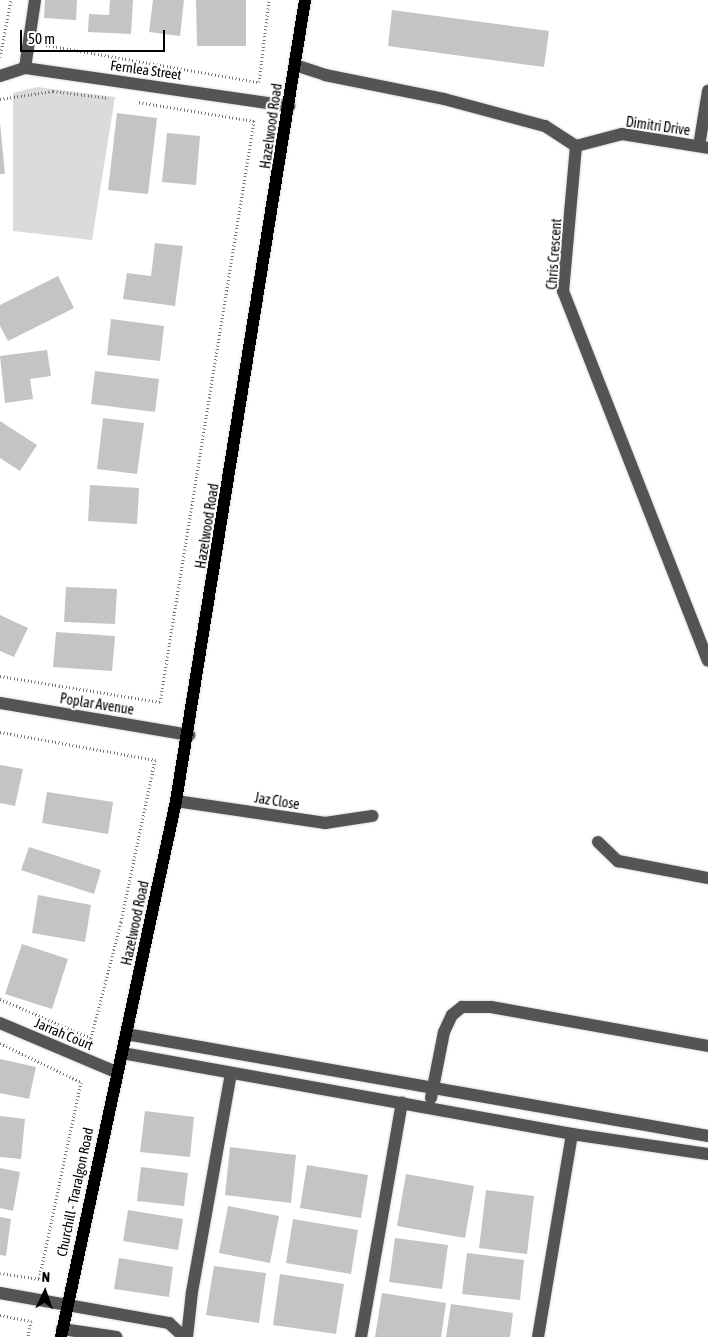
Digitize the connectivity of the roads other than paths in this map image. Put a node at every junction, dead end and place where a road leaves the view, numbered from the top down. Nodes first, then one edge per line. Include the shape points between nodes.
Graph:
1 (35, 0) edge
2 (305, 0) edge
3 (295, 65) junction
4 (25, 68) junction
5 (0, 76) edge
6 (708, 91) edge
7 (289, 106) junction
8 (576, 146) junction
9 (704, 147) edge
10 (708, 661) edge
11 (0, 703) edge
12 (189, 735) junction
13 (176, 801) junction
14 (372, 816) dead end
15 (598, 842) dead end
16 (708, 878) edge
17 (0, 1023) edge
18 (126, 1034) junction
19 (708, 1046) edge
20 (122, 1053) junction
21 (116, 1072) junction
22 (230, 1074) junction
23 (394, 1082) junction
24 (434, 1090) junction
25 (455, 1094) junction
26 (396, 1102) junction
27 (429, 1108) junction
28 (452, 1112) junction
29 (572, 1134) junction
30 (708, 1136) edge
31 (708, 1154) edge
32 (0, 1293) edge
33 (66, 1305) junction
34 (62, 1333) edge
35 (116, 1337) edge
36 (185, 1337) edge
37 (361, 1337) edge
38 (538, 1337) edge

1 - 4 street
2 - 3 main road, Hazelwood Road
3 - 7 main road, Hazelwood Road
3 - 8 street via 325,75 444,99 545,126
4 - 5 street, Fernlea Street
4 - 7 street, Fernlea Street
6 - 9 street
7 - 12 main road, Hazelwood Road
8 - 9 street, Dimitri Drive via 622,134
8 - 10 street, Chris Crescent via 564,291
11 - 12 street, Poplar Avenue
12 - 13 main road, Hazelwood Road
13 - 14 street, Jaz Close via 325,823
13 - 18 main road, Hazelwood Road
15 - 16 street via 618,861
17 - 21 street, Jarrah Court
18 - 20 main road, Hazelwood Road
18 - 23 street
19 - 24 street via 491,1007 462,1007 452,1015 444,1032
20 - 21 main road, Churchill - Traralgon Road
20 - 22 street
21 - 33 main road, Churchill - Traralgon Road
22 - 26 street
22 - 36 street
23 - 24 street
23 - 26 street
24 - 25 street
24 - 27 street
25 - 28 street
25 - 30 street
26 - 27 street
26 - 37 street
27 - 28 street
28 - 29 street
29 - 31 street
29 - 38 street
32 - 33 street
33 - 34 main road, Churchill - Traralgon Road
33 - 36 street via 168,1323
34 - 35 street

